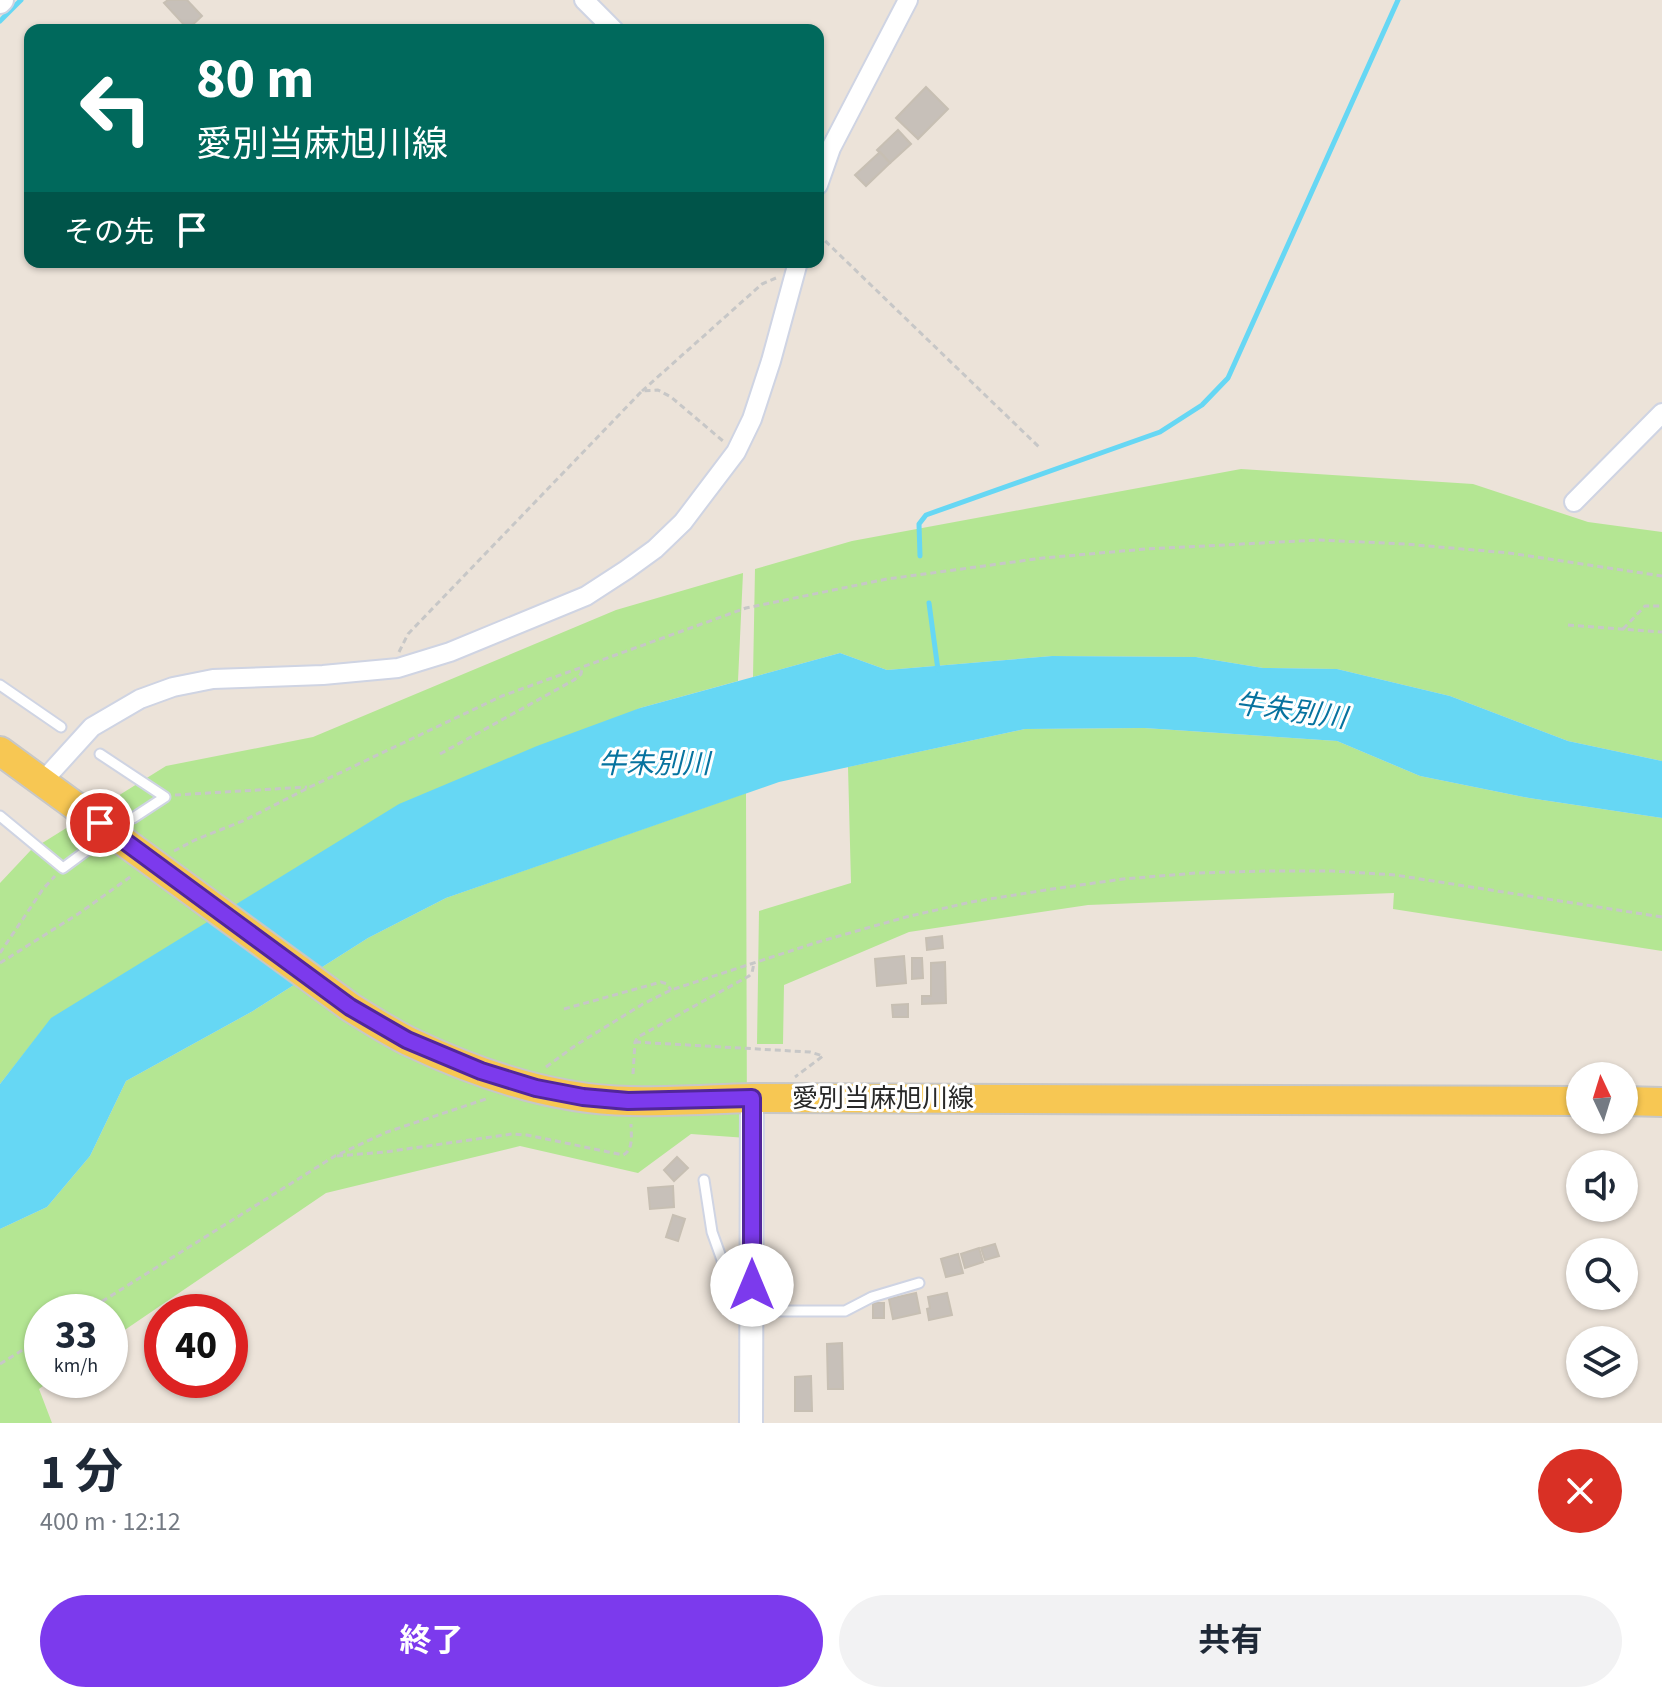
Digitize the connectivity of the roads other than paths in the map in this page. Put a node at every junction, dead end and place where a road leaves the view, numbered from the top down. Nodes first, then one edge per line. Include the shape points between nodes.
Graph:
1 (584, 0) edge
2 (908, 0) edge
3 (608, 24) edge
4 (824, 168) edge
5 (797, 268) edge
6 (1662, 413) edge
7 (1574, 502) dead end
8 (0, 685) edge
9 (61, 727) dead end
10 (0, 751) edge
11 (100, 754) dead end
12 (42, 782) junction
13 (0, 816) edge
14 (133, 818) dead end
15 (90, 848) dead end
16 (752, 1098) junction
17 (1566, 1101) edge
18 (1638, 1101) edge
19 (1662, 1102) edge
20 (704, 1180) dead end
21 (919, 1283) dead end
22 (752, 1285) junction
23 (752, 1311) junction
24 (751, 1423) edge

1 - 3 street
2 - 4 street
5 - 12 street via 752,419 736,452 683,522 655,549 586,596 398,668 213,679 173,687 92,727
6 - 7 street
8 - 9 lane
10 - 12 main road, 愛別当麻旭川線
11 - 14 lane via 165,797
12 - 16 main road, 愛別当麻旭川線 via 350,1007 486,1084 628,1101
13 - 15 lane via 63,868
16 - 17 main road, 愛別当麻旭川線
16 - 22 street
18 - 19 main road
20 - 22 lane via 712,1232 726,1271
21 - 23 lane via 845,1311
22 - 23 street
23 - 24 street

